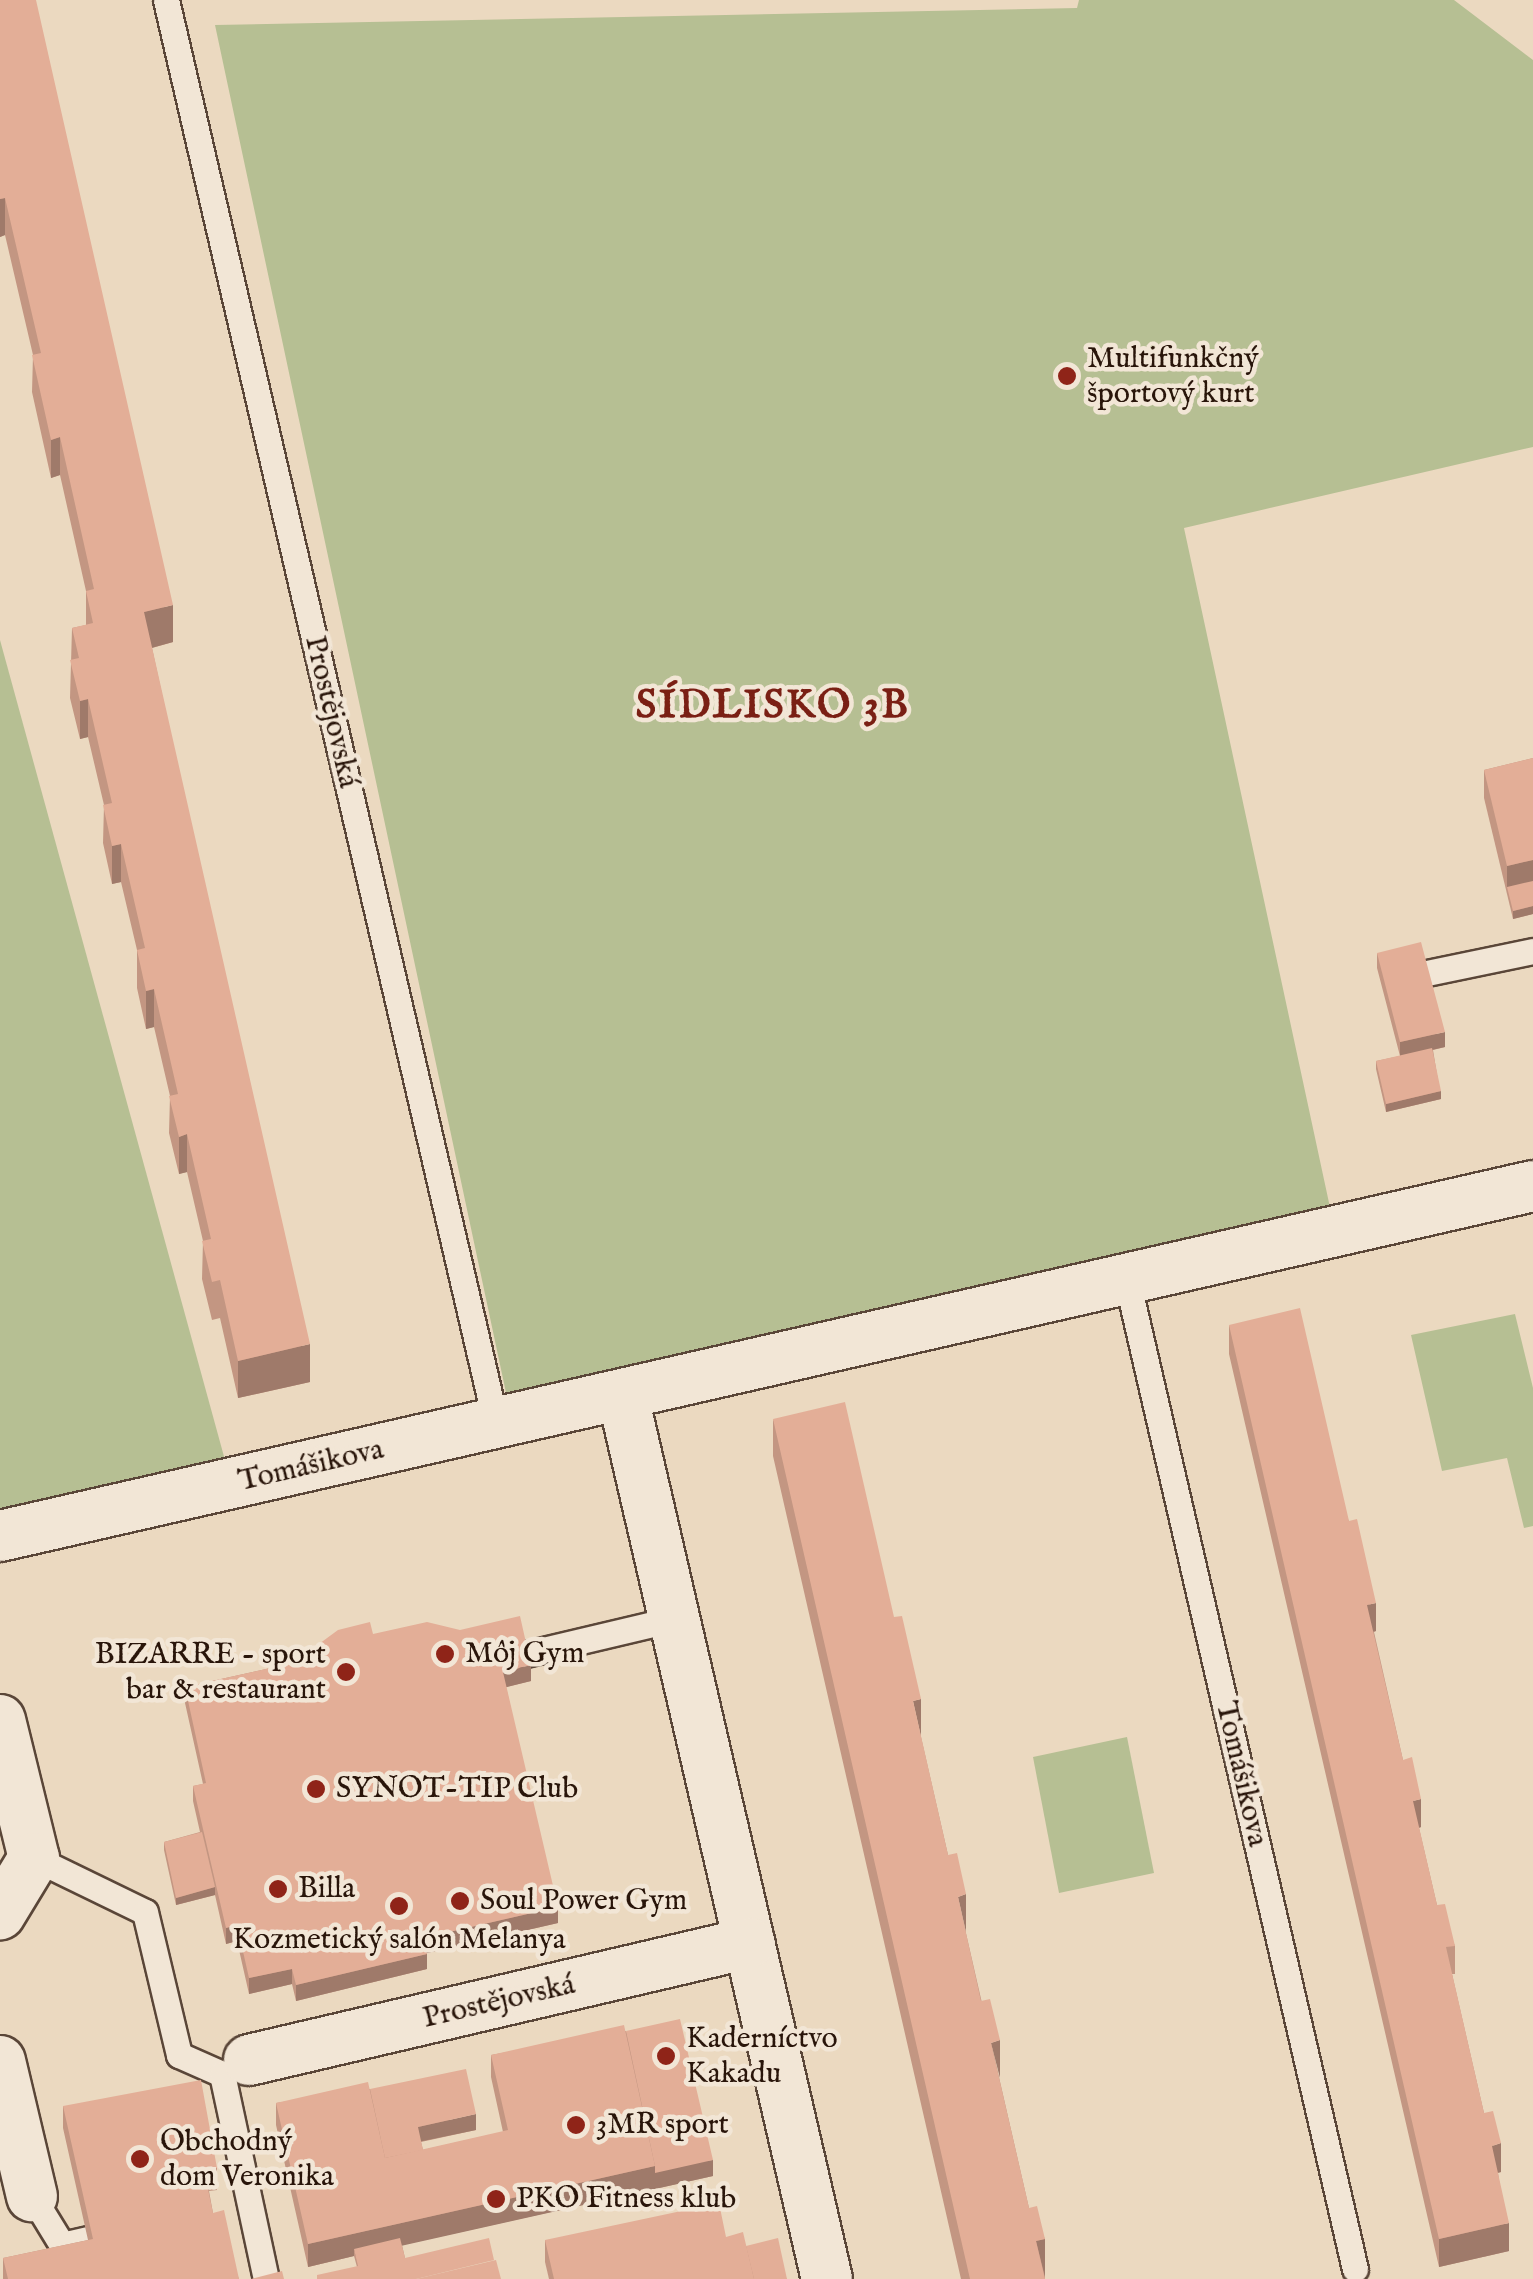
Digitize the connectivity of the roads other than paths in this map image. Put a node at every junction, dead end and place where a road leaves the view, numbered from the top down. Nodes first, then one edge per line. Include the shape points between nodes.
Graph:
1 (166, 0) edge
2 (1533, 952) edge
3 (1428, 973) edge
4 (1533, 1186) edge
5 (1127, 1280) junction
6 (623, 1396) junction
7 (496, 1424) junction
8 (0, 1536) edge
9 (674, 1619) junction
10 (526, 1654) edge
11 (0, 1720) edge
12 (34, 1858) junction
13 (0, 1914) edge
14 (750, 1942) junction
15 (249, 2060) dead end
16 (0, 2061) edge
17 (32, 2196) joint
18 (90, 2239) edge
19 (1355, 2269) dead end
20 (266, 2279) edge
21 (827, 2279) edge

1 - 7 lane, Prostějovská
2 - 3 lane
4 - 5 street, Tomášikova
5 - 6 street, Tomášikova
5 - 19 lane, Tomášikova
6 - 7 street, Tomášikova
6 - 9 street
7 - 8 street, Tomášikova
9 - 10 lane
9 - 14 street
11 - 12 street
12 - 13 street
12 - 20 lane via 145,1912 179,2054 222,2074
14 - 15 street, Prostějovská
14 - 21 street
16 - 17 street
17 - 18 lane via 62,2245

